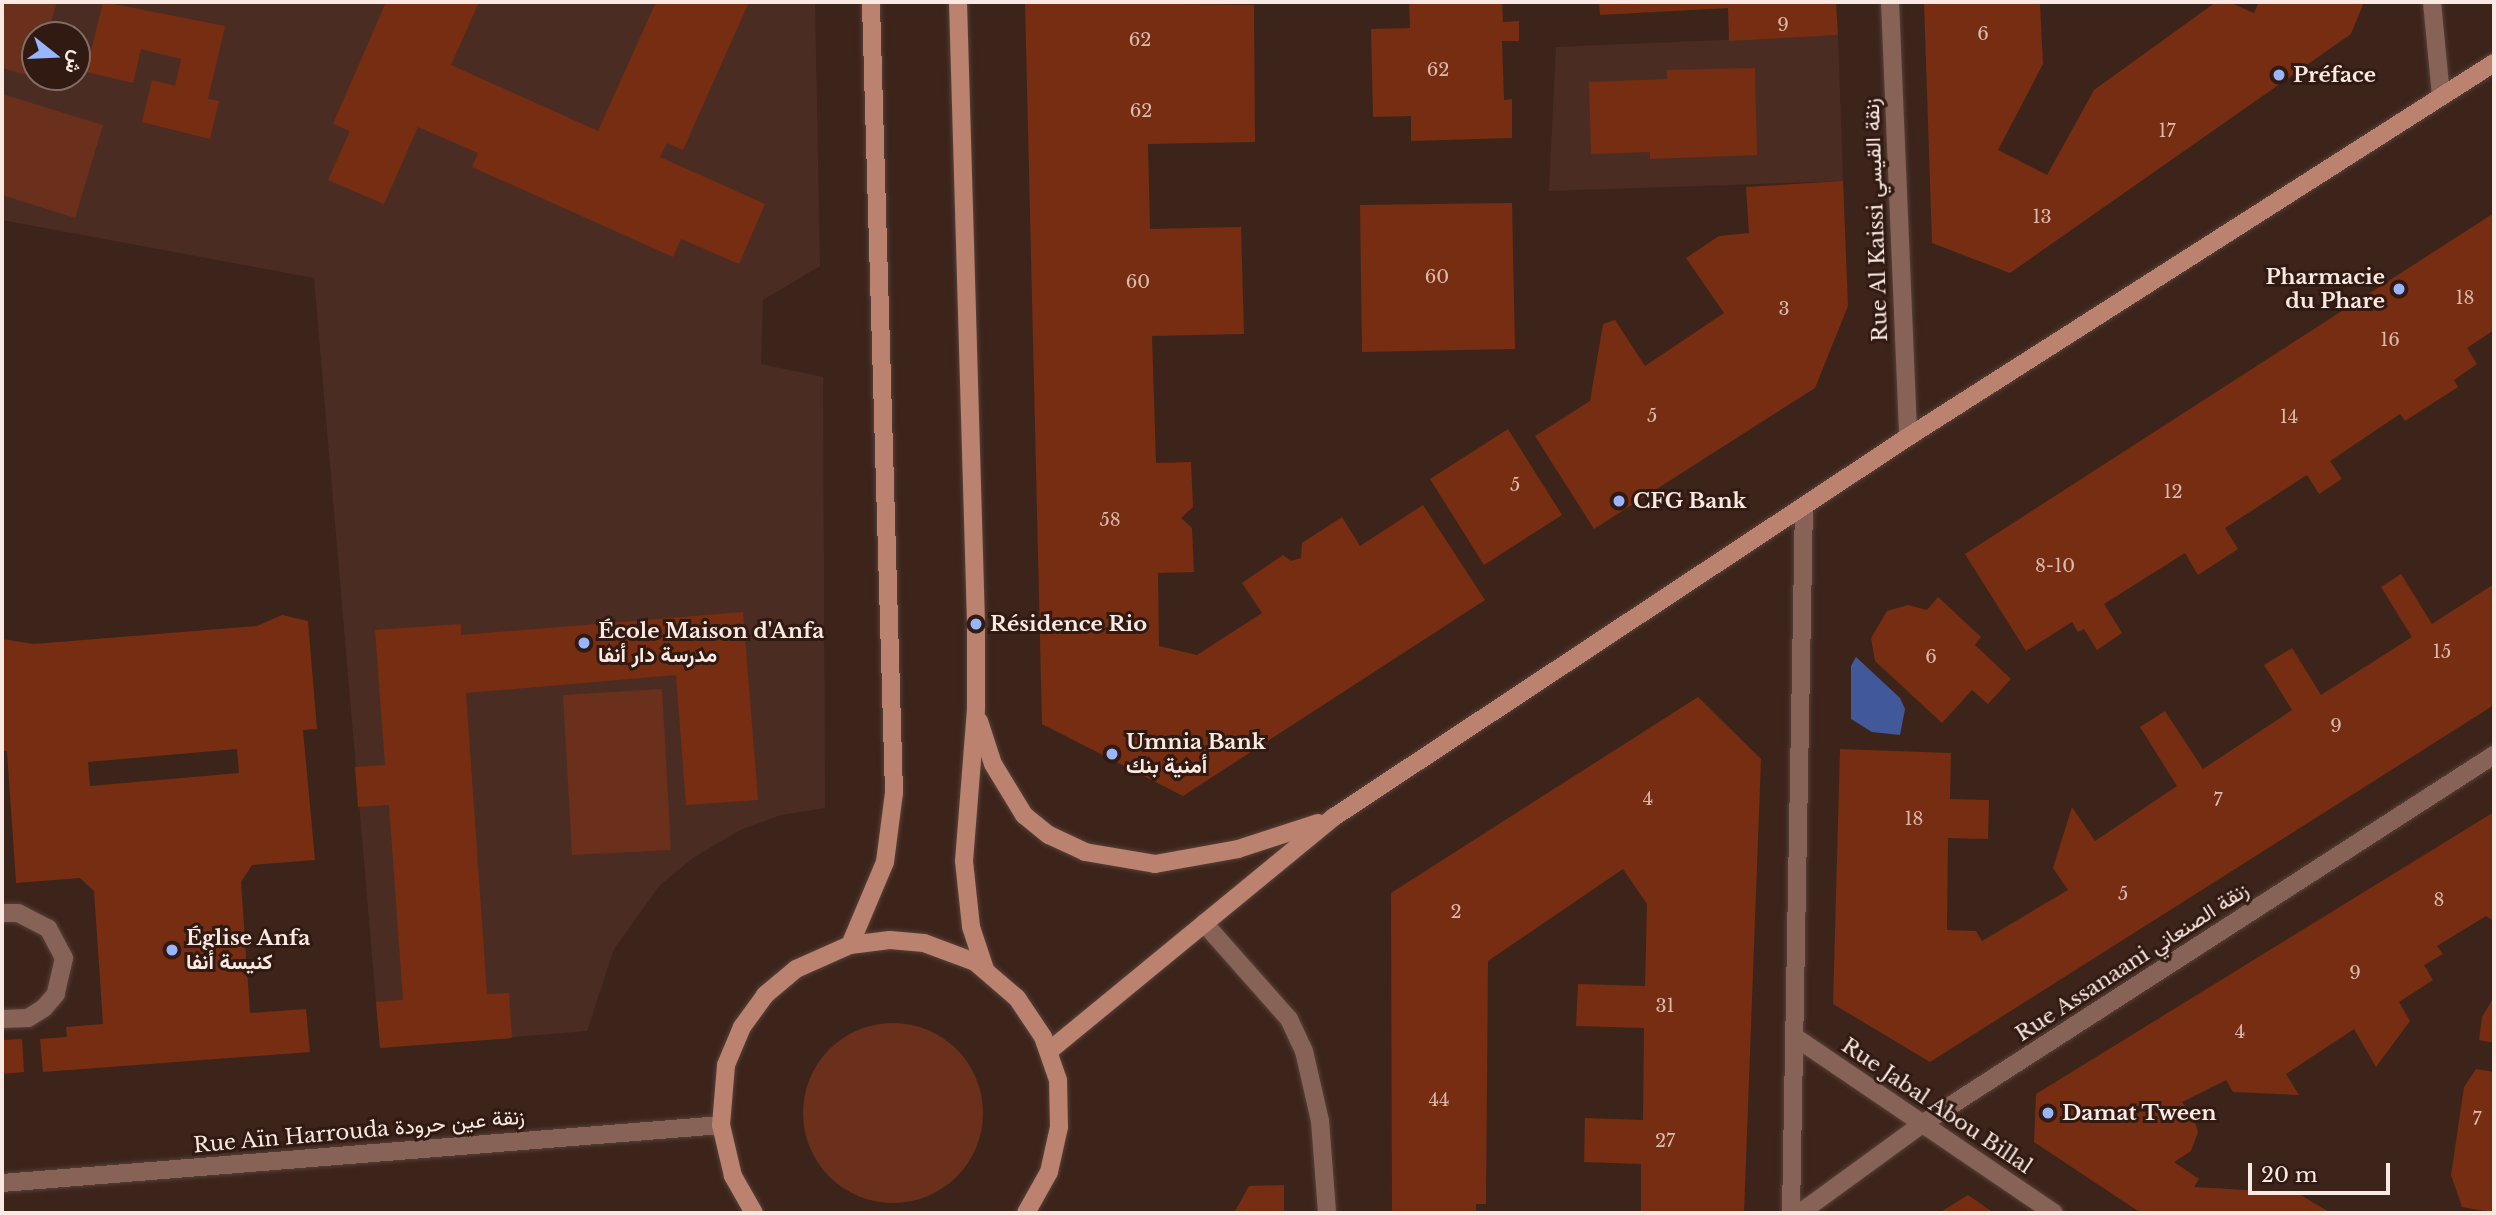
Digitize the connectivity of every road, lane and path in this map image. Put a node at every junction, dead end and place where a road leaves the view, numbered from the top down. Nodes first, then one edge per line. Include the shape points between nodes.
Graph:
1 (871, 2) edge
2 (958, 2) edge
3 (1890, 2) edge
4 (2432, 2) edge
5 (2494, 63) edge
6 (2441, 95) junction
7 (1908, 437) junction
8 (1804, 506) junction
9 (976, 709) junction
10 (2494, 756) edge
11 (1334, 817) junction
12 (2, 913) edge
13 (1204, 923) junction
14 (850, 945) junction
15 (985, 969) junction
16 (2, 1019) edge
17 (1795, 1037) junction
18 (1049, 1051) junction
19 (1922, 1124) junction
20 (721, 1125) junction
21 (2, 1183) edge
22 (754, 1213) edge
23 (1026, 1213) edge
24 (1327, 1213) edge
25 (1791, 1213) edge
26 (1800, 1213) edge
27 (2054, 1213) edge

1 - 14 main road via 894,793 885,862
2 - 9 main road
3 - 7 street, Rue Al Kaissi زنقة القيسي
4 - 6 street
5 - 6 main road
6 - 7 main road
7 - 8 main road
8 - 11 main road
8 - 17 street
9 - 11 main road via 993,764 1024,815 1049,835 1085,852 1126,862 1163,862 1238,849
9 - 15 main road via 964,861 971,927
10 - 19 street, Rue Assanaani زنقة الصنعاني
11 - 13 main road
12 - 16 street via 26,915 48,928 64,958 56,994 44,1008 27,1018
13 - 18 main road
13 - 24 street via 1289,1019 1315,1083
14 - 15 main road via 890,940 924,943
14 - 20 main road via 796,969 753,1011 726,1065
15 - 18 main road via 1027,1010
17 - 19 street, Rue Jabal Abou Billal
17 - 25 street
18 - 23 main road via 1058,1080 1059,1127 1049,1172
19 - 26 street, Rue Assanaani زنقة الصنعاني
19 - 27 street, Rue Jabal Abou Billal
20 - 21 street, Rue Aïn Harrouda زنقة عين حرودة
20 - 22 main road via 733,1176

